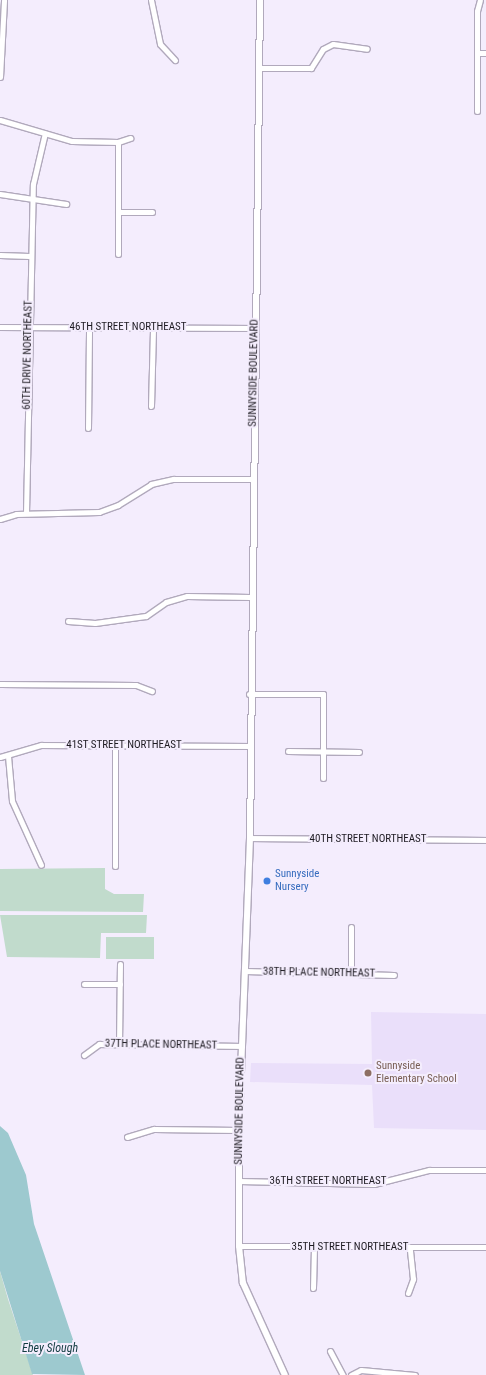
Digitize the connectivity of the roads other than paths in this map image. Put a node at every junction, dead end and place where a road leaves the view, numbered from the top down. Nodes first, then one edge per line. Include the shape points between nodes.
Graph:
1 (4, 0) edge
2 (151, 0) edge
3 (260, 0) edge
4 (480, 0) edge
5 (367, 49) dead end
6 (477, 53) junction
7 (486, 53) edge
8 (175, 60) dead end
9 (259, 68) junction
10 (0, 77) edge
11 (477, 111) dead end
12 (0, 120) edge
13 (45, 133) junction
14 (130, 138) dead end
15 (118, 142) junction
16 (0, 194) edge
17 (32, 197) junction
18 (66, 204) dead end
19 (118, 212) junction
20 (152, 212) dead end
21 (118, 254) dead end
22 (0, 255) edge
23 (29, 256) junction
24 (0, 327) edge
25 (30, 327) junction
26 (89, 327) junction
27 (153, 327) junction
28 (255, 328) junction
29 (151, 406) dead end
30 (88, 428) dead end
31 (252, 479) junction
32 (26, 513) junction
33 (0, 519) edge
34 (250, 597) junction
35 (68, 621) dead end
36 (0, 684) edge
37 (152, 691) dead end
38 (249, 694) junction
39 (115, 745) junction
40 (249, 746) junction
41 (288, 751) dead end
42 (323, 752) junction
43 (359, 752) dead end
44 (8, 756) junction
45 (0, 757) edge
46 (323, 778) dead end
47 (250, 838) junction
48 (486, 840) edge
49 (41, 865) dead end
50 (115, 866) dead end
51 (351, 927) dead end
52 (120, 964) dead end
53 (245, 971) junction
54 (350, 973) junction
55 (394, 975) dead end
56 (84, 984) dead end
57 (120, 984) junction
58 (119, 1045) junction
59 (242, 1046) junction
60 (84, 1055) dead end
61 (238, 1130) junction
62 (128, 1137) dead end
63 (486, 1170) edge
64 (239, 1181) junction
65 (239, 1246) junction
66 (314, 1247) junction
67 (486, 1247) edge
68 (410, 1248) junction
69 (313, 1288) dead end
70 (408, 1293) dead end
71 (330, 1351) dead end
72 (285, 1375) edge
73 (344, 1375) edge
74 (351, 1375) edge
75 (415, 1375) edge

1 - 10 street
2 - 8 street via 160,44
3 - 9 street, SUNNYSIDE BOULEVARD
4 - 6 street
5 - 9 street via 333,44 323,49 311,68
6 - 7 street
6 - 11 street
9 - 28 street, SUNNYSIDE BOULEVARD
12 - 13 street
13 - 15 street via 72,141
13 - 17 street, 60TH DRIVE NORTHEAST
14 - 15 street
15 - 19 street
16 - 17 street
17 - 18 street
17 - 23 street, 60TH DRIVE NORTHEAST
19 - 20 street
19 - 21 street
22 - 23 street
23 - 25 street, 60TH DRIVE NORTHEAST
24 - 25 street, 46TH STREET NORTHEAST
25 - 26 street, 46TH STREET NORTHEAST
25 - 32 street, 60TH DRIVE NORTHEAST via 27,334
26 - 27 street, 46TH STREET NORTHEAST
26 - 30 street
27 - 28 street, 46TH STREET NORTHEAST
27 - 29 street
28 - 31 street, SUNNYSIDE BOULEVARD
31 - 32 street via 173,479 151,484 118,505 99,512
31 - 34 street, SUNNYSIDE BOULEVARD
32 - 33 street
34 - 35 street via 186,596 166,602 146,616 95,623
34 - 38 street, SUNNYSIDE BOULEVARD
36 - 37 street via 136,685
38 - 40 street, SUNNYSIDE BOULEVARD
38 - 42 street via 323,694
39 - 40 street, 41ST STREET NORTHEAST
39 - 44 street, 41ST STREET NORTHEAST via 41,745
39 - 50 street
40 - 47 street, SUNNYSIDE BOULEVARD
41 - 42 street
42 - 43 street
42 - 46 street
44 - 45 street, 41ST STREET NORTHEAST
44 - 49 street via 12,801
47 - 48 street, 40TH STREET NORTHEAST
47 - 53 street, SUNNYSIDE BOULEVARD
51 - 54 street
52 - 57 street
53 - 54 street, 38TH PLACE NORTHEAST
53 - 59 street, SUNNYSIDE BOULEVARD
54 - 55 street, 38TH PLACE NORTHEAST
56 - 57 street
57 - 58 street
58 - 59 street, 37TH PLACE NORTHEAST
58 - 60 street, 37TH PLACE NORTHEAST via 99,1044
59 - 61 street, SUNNYSIDE BOULEVARD
61 - 62 street via 154,1129
61 - 64 street, SUNNYSIDE BOULEVARD
63 - 64 street, 36TH STREET NORTHEAST via 429,1170 374,1184
64 - 65 street, SUNNYSIDE BOULEVARD
65 - 66 street, 35TH STREET NORTHEAST
65 - 72 street, SUNNYSIDE BOULEVARD via 246,1289
66 - 68 street, 35TH STREET NORTHEAST
66 - 69 street
67 - 68 street, 35TH STREET NORTHEAST
68 - 70 street via 412,1279
71 - 73 street
74 - 75 street via 361,1370 379,1370

